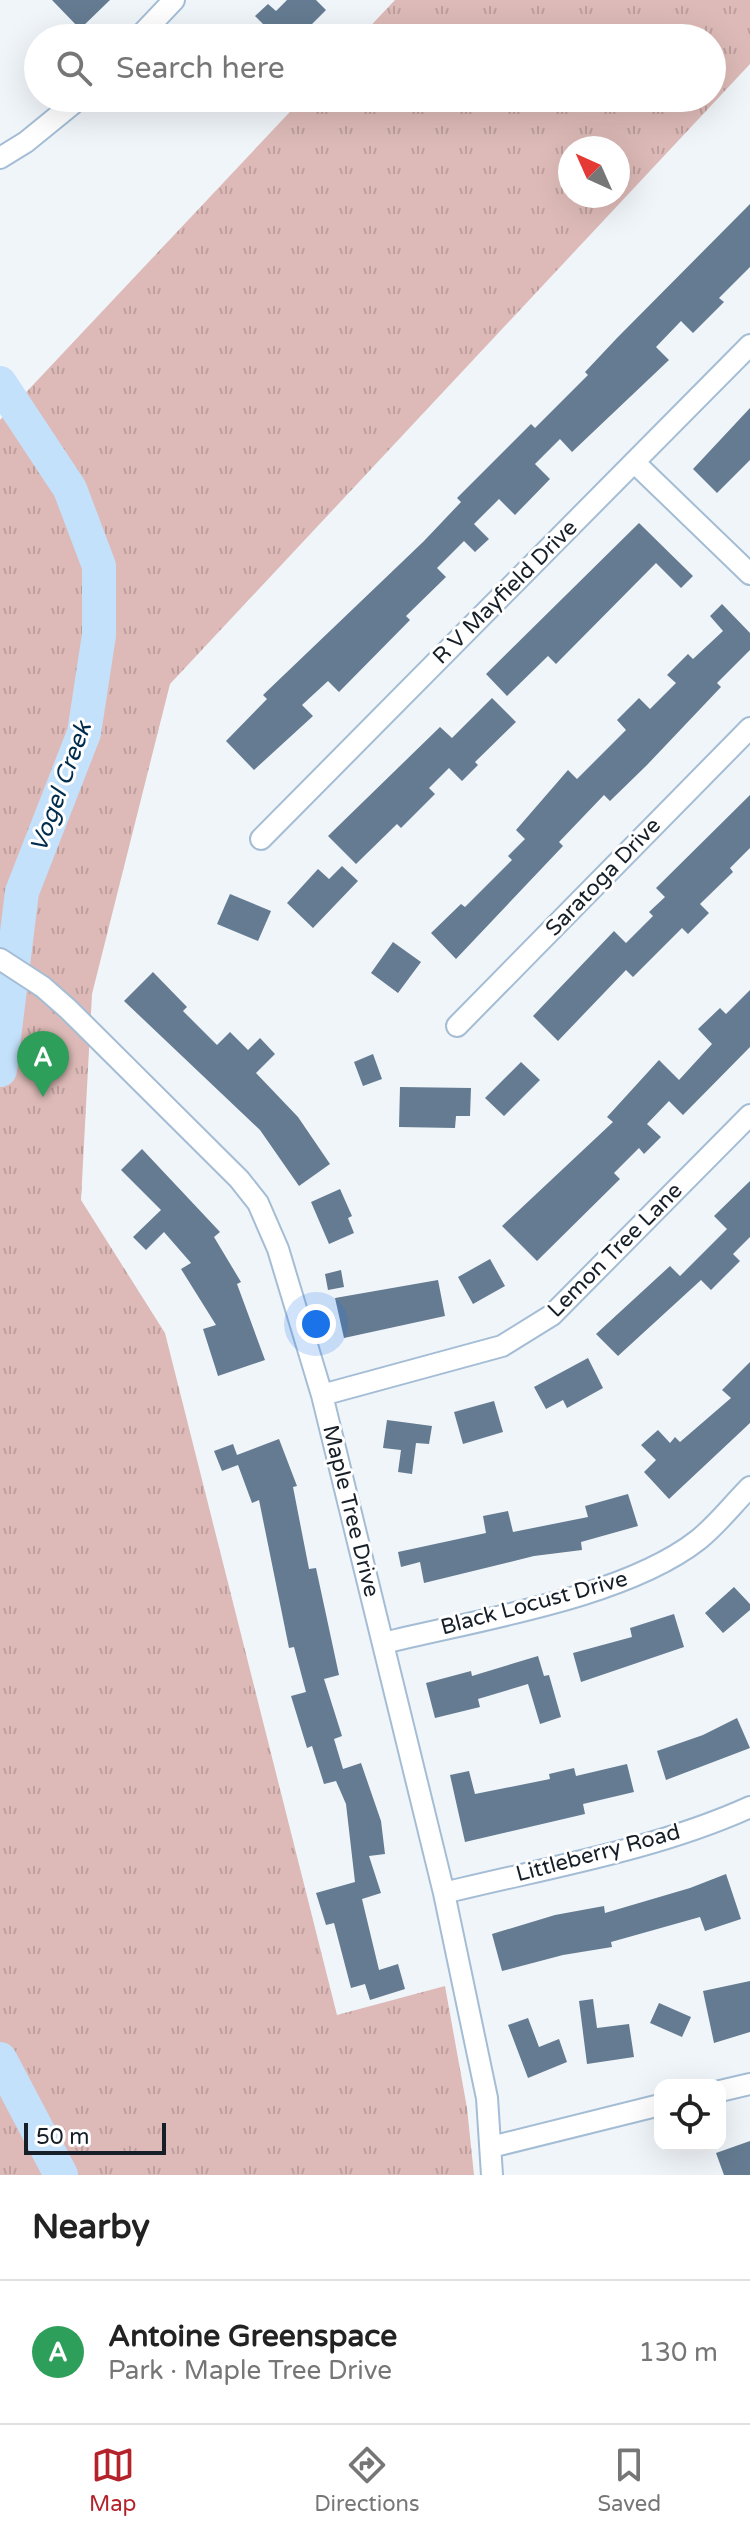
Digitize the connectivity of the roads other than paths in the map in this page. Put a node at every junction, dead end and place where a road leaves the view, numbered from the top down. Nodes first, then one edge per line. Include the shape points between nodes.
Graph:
1 (174, 0) edge
2 (151, 24) edge
3 (63, 112) edge
4 (0, 158) edge
5 (750, 345) edge
6 (634, 462) junction
7 (750, 574) edge
8 (750, 728) edge
9 (261, 839) dead end
10 (0, 959) edge
11 (457, 1026) dead end
12 (750, 1115) edge
13 (322, 1395) junction
14 (750, 1487) edge
15 (384, 1643) junction
16 (750, 1807) edge
17 (444, 1893) junction
18 (750, 2084) edge
19 (726, 2090) edge
20 (654, 2106) edge
21 (491, 2147) junction
22 (492, 2175) edge

1 - 2 street
3 - 4 street
5 - 6 street, R V Mayfield Drive
6 - 7 street
6 - 9 street, R V Mayfield Drive
8 - 11 street, Saratoga Drive
10 - 13 street, Maple Tree Drive via 68,1009 258,1203 295,1296
12 - 13 street, Lemon Tree Lane via 552,1315 502,1346
13 - 15 street, Maple Tree Drive
14 - 15 street, Black Locust Drive via 698,1540 643,1573 589,1592
15 - 17 street, Maple Tree Drive
16 - 17 street, Littleberry Road via 615,1850
17 - 21 street, Maple Tree Drive via 487,2098
18 - 19 street
20 - 21 street
21 - 22 street, Maple Tree Drive

